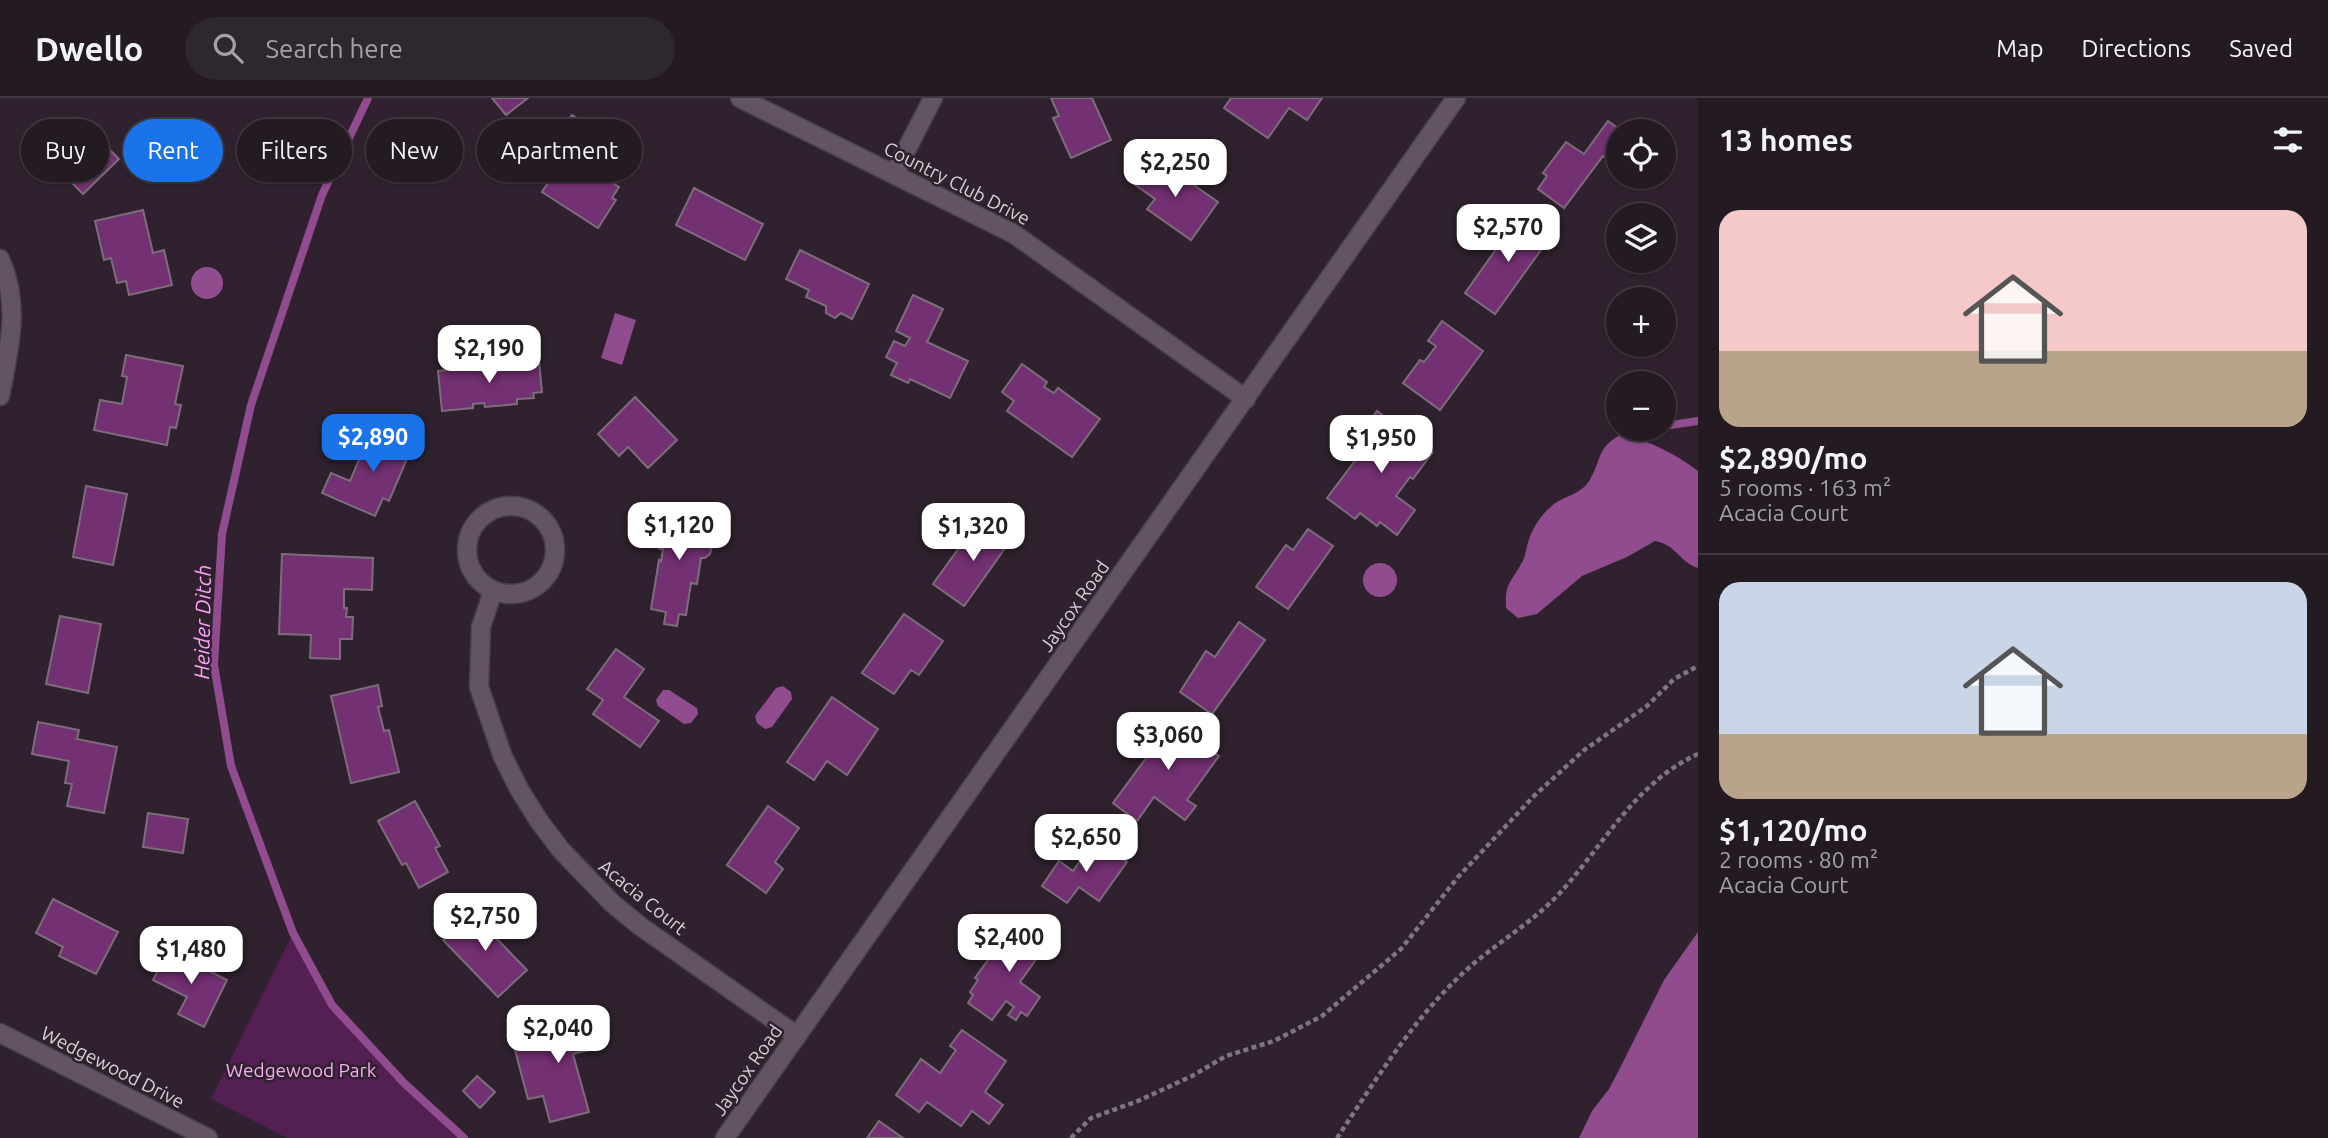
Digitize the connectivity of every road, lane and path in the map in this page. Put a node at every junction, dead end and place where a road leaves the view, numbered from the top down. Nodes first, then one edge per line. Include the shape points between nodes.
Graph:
1 (740, 98) edge
2 (933, 98) edge
3 (1457, 98) edge
4 (894, 174) junction
5 (0, 260) edge
6 (0, 396) edge
7 (1246, 399) junction
8 (493, 591) junction
9 (1698, 666) edge
10 (1698, 754) edge
11 (0, 1033) edge
12 (797, 1036) junction
13 (208, 1138) edge
14 (725, 1138) edge
15 (1071, 1138) edge
16 (1337, 1138) edge

1 - 4 street, Country Club Drive
2 - 4 street
3 - 7 street, Jaycox Road
4 - 7 street, Country Club Drive via 1014,234
5 - 6 street via 11,295 13,328
7 - 12 street, Jaycox Road
8 - 8 street via 514,594 535,587 549,572 555,552 551,531 538,514 518,506 497,507 473,528 467,559 476,578
8 - 12 street, Acacia Court via 481,627 479,687 503,757 539,821 612,903
9 - 15 path via 1583,751 1534,796 1458,877 1401,949 1322,1016 1091,1118
10 - 16 path via 1677,763 1643,792 1558,895 1481,957 1433,1004
11 - 13 street, Wedgewood Drive
12 - 14 street, Jaycox Road

